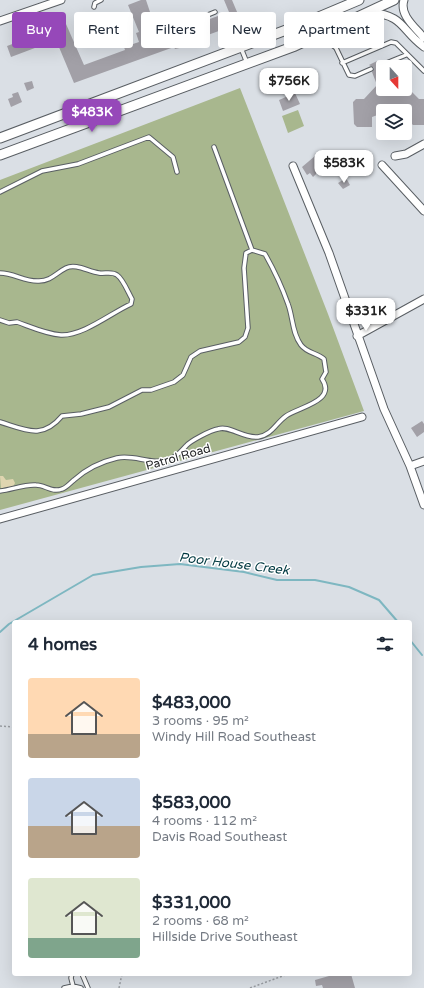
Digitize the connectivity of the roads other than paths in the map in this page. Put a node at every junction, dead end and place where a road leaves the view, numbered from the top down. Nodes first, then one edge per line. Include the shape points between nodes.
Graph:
1 (61, 0) edge
2 (99, 0) edge
3 (347, 0) edge
4 (359, 0) edge
5 (394, 0) edge
6 (404, 0) edge
7 (94, 7) dead end
8 (341, 8) junction
9 (215, 12) dead end
10 (370, 12) edge
11 (210, 14) edge
12 (384, 14) edge
13 (0, 21) edge
14 (276, 33) edge
15 (424, 38) edge
16 (424, 47) edge
17 (238, 48) edge
18 (241, 48) edge
19 (287, 48) edge
20 (336, 48) edge
21 (406, 54) junction
22 (392, 60) edge
23 (342, 63) junction
24 (247, 64) junction
25 (371, 69) dead end
26 (424, 72) edge
27 (0, 138) edge
28 (424, 144) edge
29 (214, 147) dead end
30 (0, 155) edge
31 (395, 156) dead end
32 (382, 165) dead end
33 (293, 166) dead end
34 (177, 172) dead end
35 (0, 192) edge
36 (424, 211) edge
37 (252, 250) junction
38 (0, 273) edge
39 (424, 300) edge
40 (0, 320) edge
41 (357, 336) junction
42 (362, 417) dead end
43 (0, 422) edge
44 (424, 462) edge
45 (410, 466) junction
46 (0, 491) edge
47 (424, 505) edge
48 (0, 519) edge
49 (72, 976) edge
50 (83, 976) edge
51 (73, 986) junction
52 (64, 988) edge
53 (81, 988) edge
54 (88, 988) edge

1 - 13 street
2 - 7 lane via 95,2
3 - 8 street
4 - 8 main road
5 - 10 main road
6 - 15 street via 402,7 405,15
8 - 14 main road
9 - 11 lane
12 - 16 street via 394,18
17 - 27 main road
18 - 24 lane
19 - 24 main road
20 - 23 lane
21 - 22 lane
21 - 23 lane via 396,43 391,42
21 - 26 lane
23 - 25 lane via 349,75 354,76
24 - 30 main road
28 - 31 street via 406,154
29 - 37 lane
32 - 36 street
33 - 41 street via 329,253
34 - 35 lane via 173,157 149,137 78,164 42,171
37 - 43 lane via 246,253 244,268 248,328 239,342 200,351 191,357 183,375 174,382 151,390 142,390 109,407 62,416 46,429 35,432
37 - 46 lane via 265,254 274,269 301,345 309,353 318,354 324,359 326,372 322,379 326,390 320,399 284,417 268,434 253,437 240,435 227,428 217,429 192,441 180,454 170,459 148,462 136,458 118,458 92,467 62,489 48,489 35,485
38 - 40 lane via 38,282 49,280 72,266 99,273 111,273 118,275 132,299 131,304 78,332 62,335 17,322
39 - 41 street
41 - 45 street via 384,409
42 - 48 street, Patrol Road
44 - 45 street
45 - 47 street
49 - 51 lane
50 - 54 lane
51 - 52 lane
51 - 53 lane

